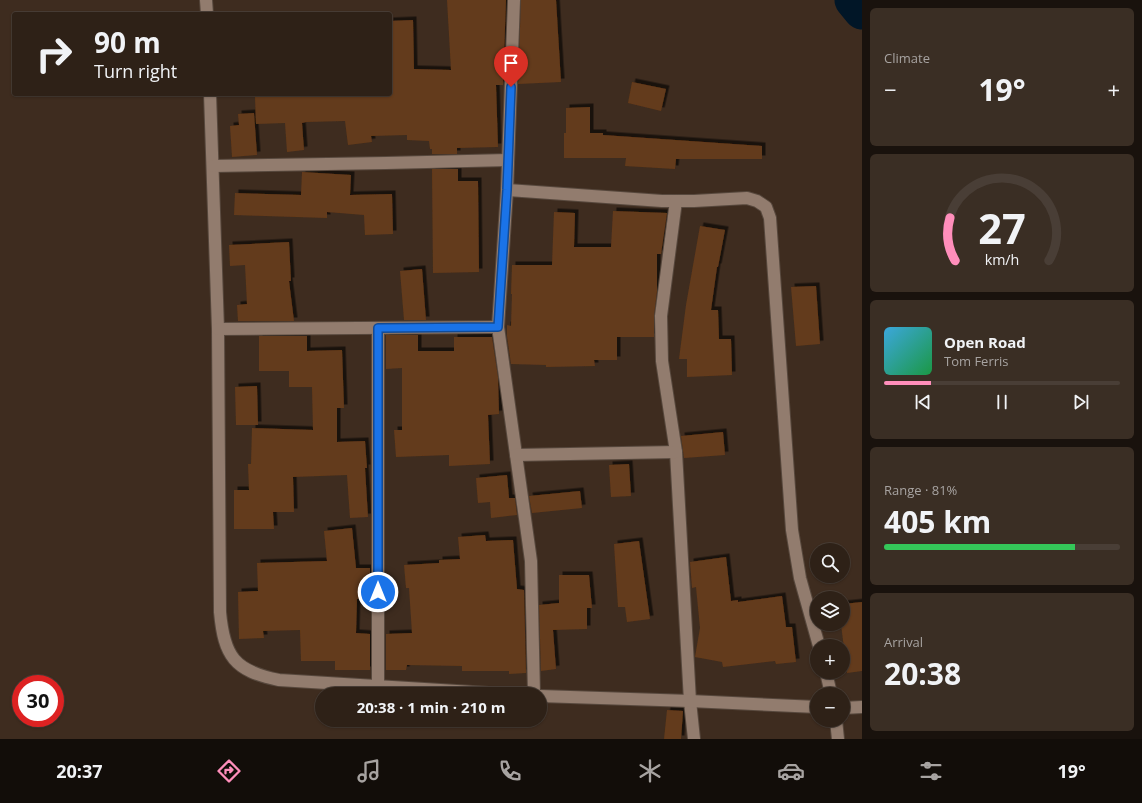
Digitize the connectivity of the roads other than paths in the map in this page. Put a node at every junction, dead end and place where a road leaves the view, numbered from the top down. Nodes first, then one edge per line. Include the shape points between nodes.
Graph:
1 (206, 0) edge
2 (514, 0) edge
3 (207, 12) edge
4 (210, 96) edge
5 (508, 160) junction
6 (213, 166) junction
7 (507, 190) junction
8 (676, 201) junction
9 (498, 327) junction
10 (378, 328) junction
11 (218, 329) junction
12 (676, 452) junction
13 (516, 455) junction
14 (817, 639) edge
15 (378, 686) junction
16 (394, 687) edge
17 (534, 687) edge
18 (547, 696) edge
19 (690, 701) junction
20 (810, 707) edge
21 (862, 707) edge
22 (850, 708) edge
23 (837, 727) edge
24 (694, 739) edge
25 (838, 739) edge

1 - 3 street
2 - 5 street
4 - 6 street
5 - 6 street
5 - 7 street
6 - 11 street
7 - 8 street
7 - 9 street
8 - 12 street via 662,316 662,361
8 - 14 street via 748,198 766,207 770,218 792,530 800,578
9 - 10 street
9 - 13 street
10 - 11 street
10 - 15 street
11 - 15 street via 220,612 225,645 237,663 261,677
12 - 13 street
12 - 19 street
13 - 17 street via 531,568
15 - 16 street
18 - 19 street
19 - 20 street
19 - 24 street
21 - 22 street
23 - 25 street

